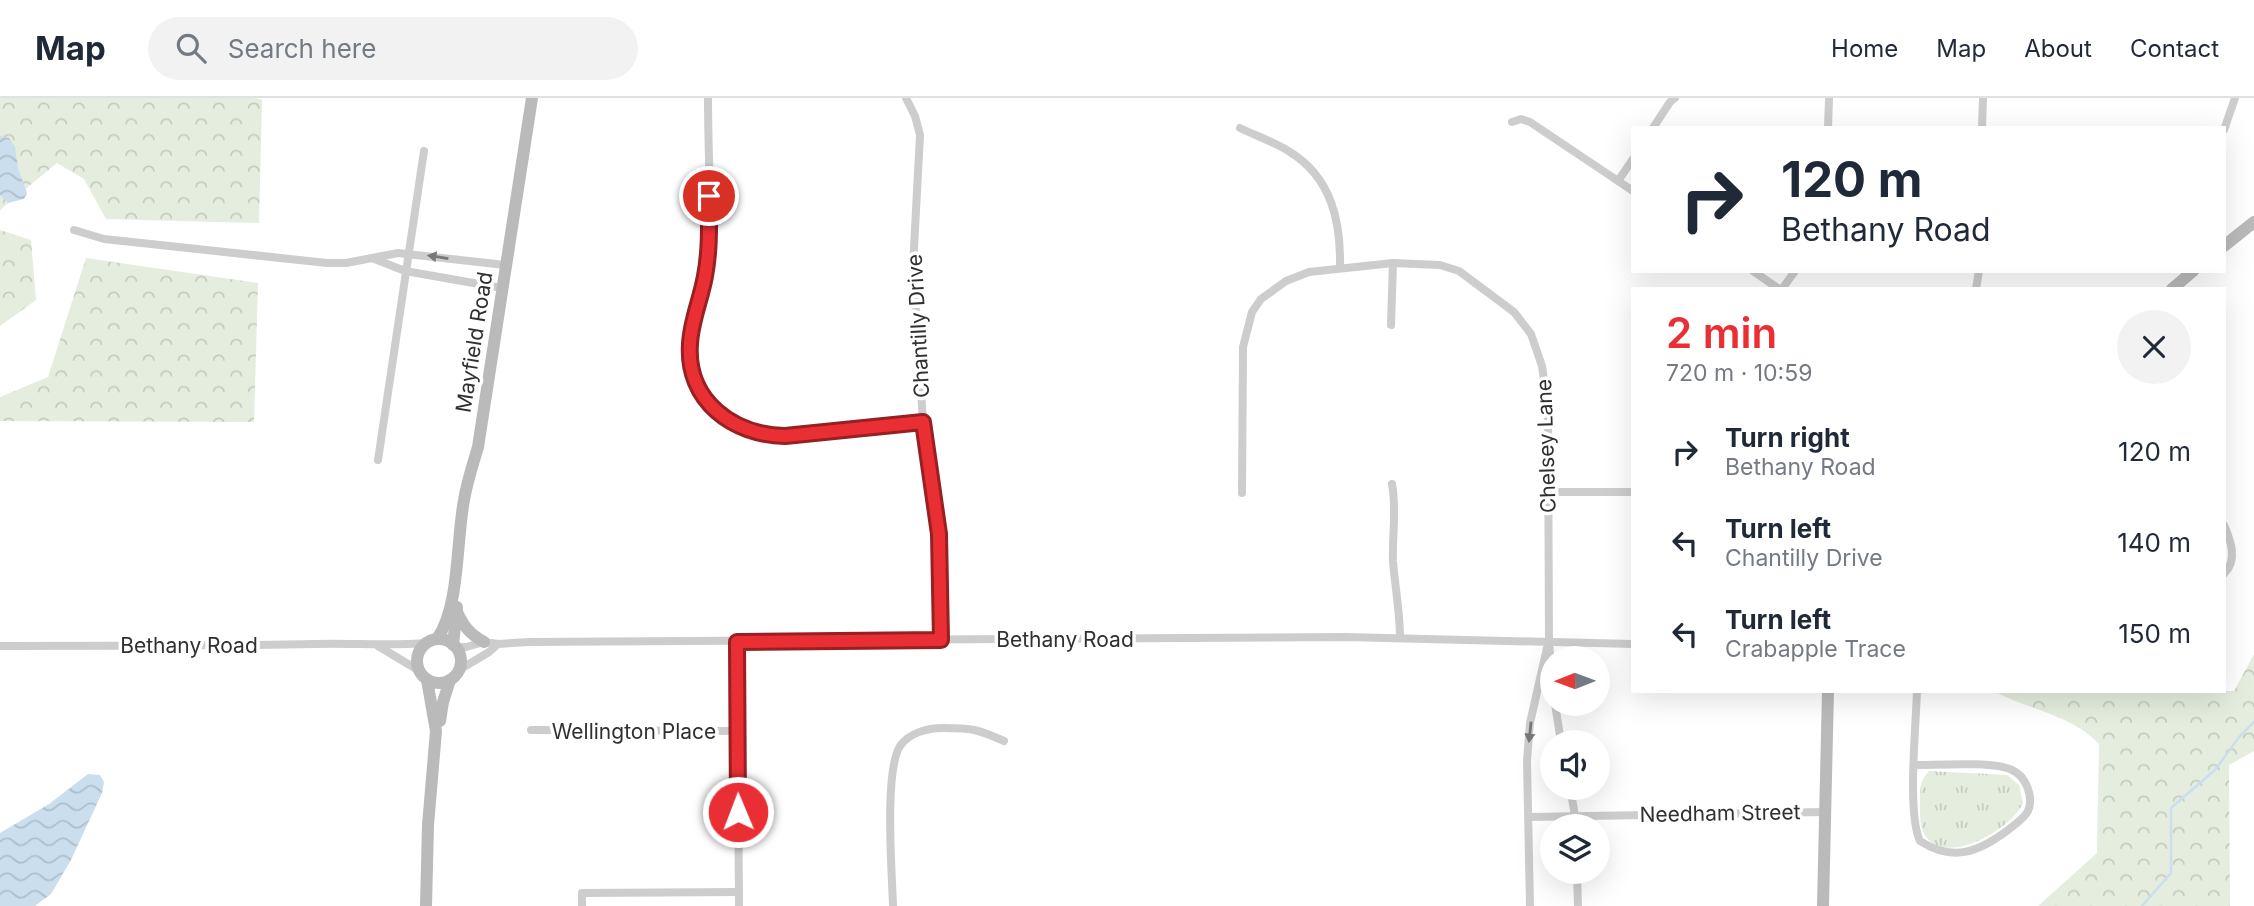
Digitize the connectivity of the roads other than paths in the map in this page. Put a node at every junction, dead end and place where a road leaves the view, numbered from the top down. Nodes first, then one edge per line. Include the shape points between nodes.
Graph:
1 (531, 98) edge
2 (708, 98) edge
3 (906, 98) edge
4 (1675, 98) edge
5 (1829, 98) edge
6 (1983, 98) edge
7 (2235, 98) edge
8 (1513, 122) dead end
9 (1654, 126) edge
10 (1828, 126) edge
11 (1982, 126) edge
12 (2225, 126) edge
13 (1240, 128) dead end
14 (424, 151) dead end
15 (1631, 162) edge
16 (1618, 181) junction
17 (1631, 190) edge
18 (2254, 222) edge
19 (74, 230) dead end
20 (2226, 240) edge
21 (408, 254) junction
22 (372, 258) junction
23 (1393, 263) junction
24 (505, 265) junction
25 (1340, 268) junction
26 (405, 271) junction
27 (1756, 273) edge
28 (1793, 273) edge
29 (2191, 273) edge
30 (1777, 287) edge
31 (1782, 287) edge
32 (2174, 287) edge
33 (502, 288) junction
34 (1391, 325) dead end
35 (923, 422) junction
36 (378, 460) dead end
37 (1392, 484) dead end
38 (1549, 492) junction
39 (1631, 492) edge
40 (1242, 494) dead end
41 (2226, 531) edge
42 (2226, 572) edge
43 (454, 591) junction
44 (457, 611) junction
45 (1401, 638) junction
46 (941, 640) junction
47 (432, 641) junction
48 (1549, 641) junction
49 (737, 642) junction
50 (491, 643) junction
51 (1631, 644) edge
52 (0, 646) edge
53 (378, 646) junction
54 (454, 646) junction
55 (1549, 646) edge
56 (418, 670) junction
57 (454, 675) junction
58 (427, 680) junction
59 (1828, 693) edge
60 (1834, 693) edge
61 (1917, 693) edge
62 (1829, 715) junction
63 (531, 730) dead end
64 (436, 731) junction
65 (737, 731) junction
66 (1004, 741) dead end
67 (1915, 765) junction
68 (1826, 811) junction
69 (1610, 815) edge
70 (1529, 817) junction
71 (1540, 817) edge
72 (1577, 884) edge
73 (739, 892) junction
74 (426, 906) edge
75 (582, 906) edge
76 (739, 906) edge
77 (892, 906) edge
78 (1530, 906) edge
79 (1578, 906) edge
80 (1823, 906) edge

1 - 24 street, Mayfield Road
2 - 35 street via 709,245 689,348 702,394 730,423 767,436
3 - 35 street, Chantilly Drive via 920,135 913,267
4 - 9 street
5 - 10 street
6 - 11 street
7 - 12 street
8 - 16 street via 1530,122
13 - 25 street via 1291,152 1325,188 1339,227
14 - 21 street
15 - 16 street
16 - 17 street
18 - 20 street
19 - 22 street via 104,239 327,263
21 - 22 street
24 -> 21 street
21 - 26 street
22 - 26 street
23 - 25 street, Chelsey Lane
23 - 34 street
23 - 38 street, Chelsey Lane via 1440,265 1459,271 1503,302 1523,323 1545,380
24 - 33 street, Mayfield Road
25 - 40 street, Chelsey Lane via 1286,281 1261,299 1252,312 1243,347
26 - 33 street
26 - 36 street
27 - 30 street
28 - 31 street
29 - 32 street
33 - 43 street, Mayfield Road via 478,447 464,498
35 - 46 street, Chantilly Drive via 939,534
37 - 45 street
38 - 39 street
38 - 48 street, Chelsey Lane
41 - 42 street via 2233,554
43 - 44 street, Mayfield Road
43 - 47 street, Mayfield Road via 446,627
44 - 50 street via 465,628
44 - 54 street, Mayfield Road
45 - 46 street, Bethany Road
45 - 48 street, Bethany Road
46 - 49 street, Bethany Road
47 - 53 street, Bethany Road
47 - 54 street
47 - 56 street via 418,653
48 - 51 street, Bethany Road
48 - 55 street
48 -> 70 street via 1530,723
49 - 50 street, Bethany Road
49 - 65 street
50 - 54 street, Bethany Road
50 - 57 street via 489,652
52 - 53 street, Bethany Road
53 - 56 street, Bethany Road
54 - 57 street via 461,658
56 - 58 street
57 - 58 street via 438,684
57 - 64 street
58 - 64 street
59 - 62 street
60 - 62 street
61 - 67 street
62 - 68 street
63 - 65 street, Wellington Place
64 - 74 street
65 - 73 street
66 - 77 street via 977,729 930,729 902,744 894,764 890,820
67 - 67 street via 1914,823 1920,841 1938,851 1978,850 2027,812 2029,793 2012,770
68 - 69 street, Needham Street
68 - 80 street
70 - 71 street, Needham Street
70 - 78 street
72 - 79 street
73 - 75 street via 582,893
73 - 76 street

